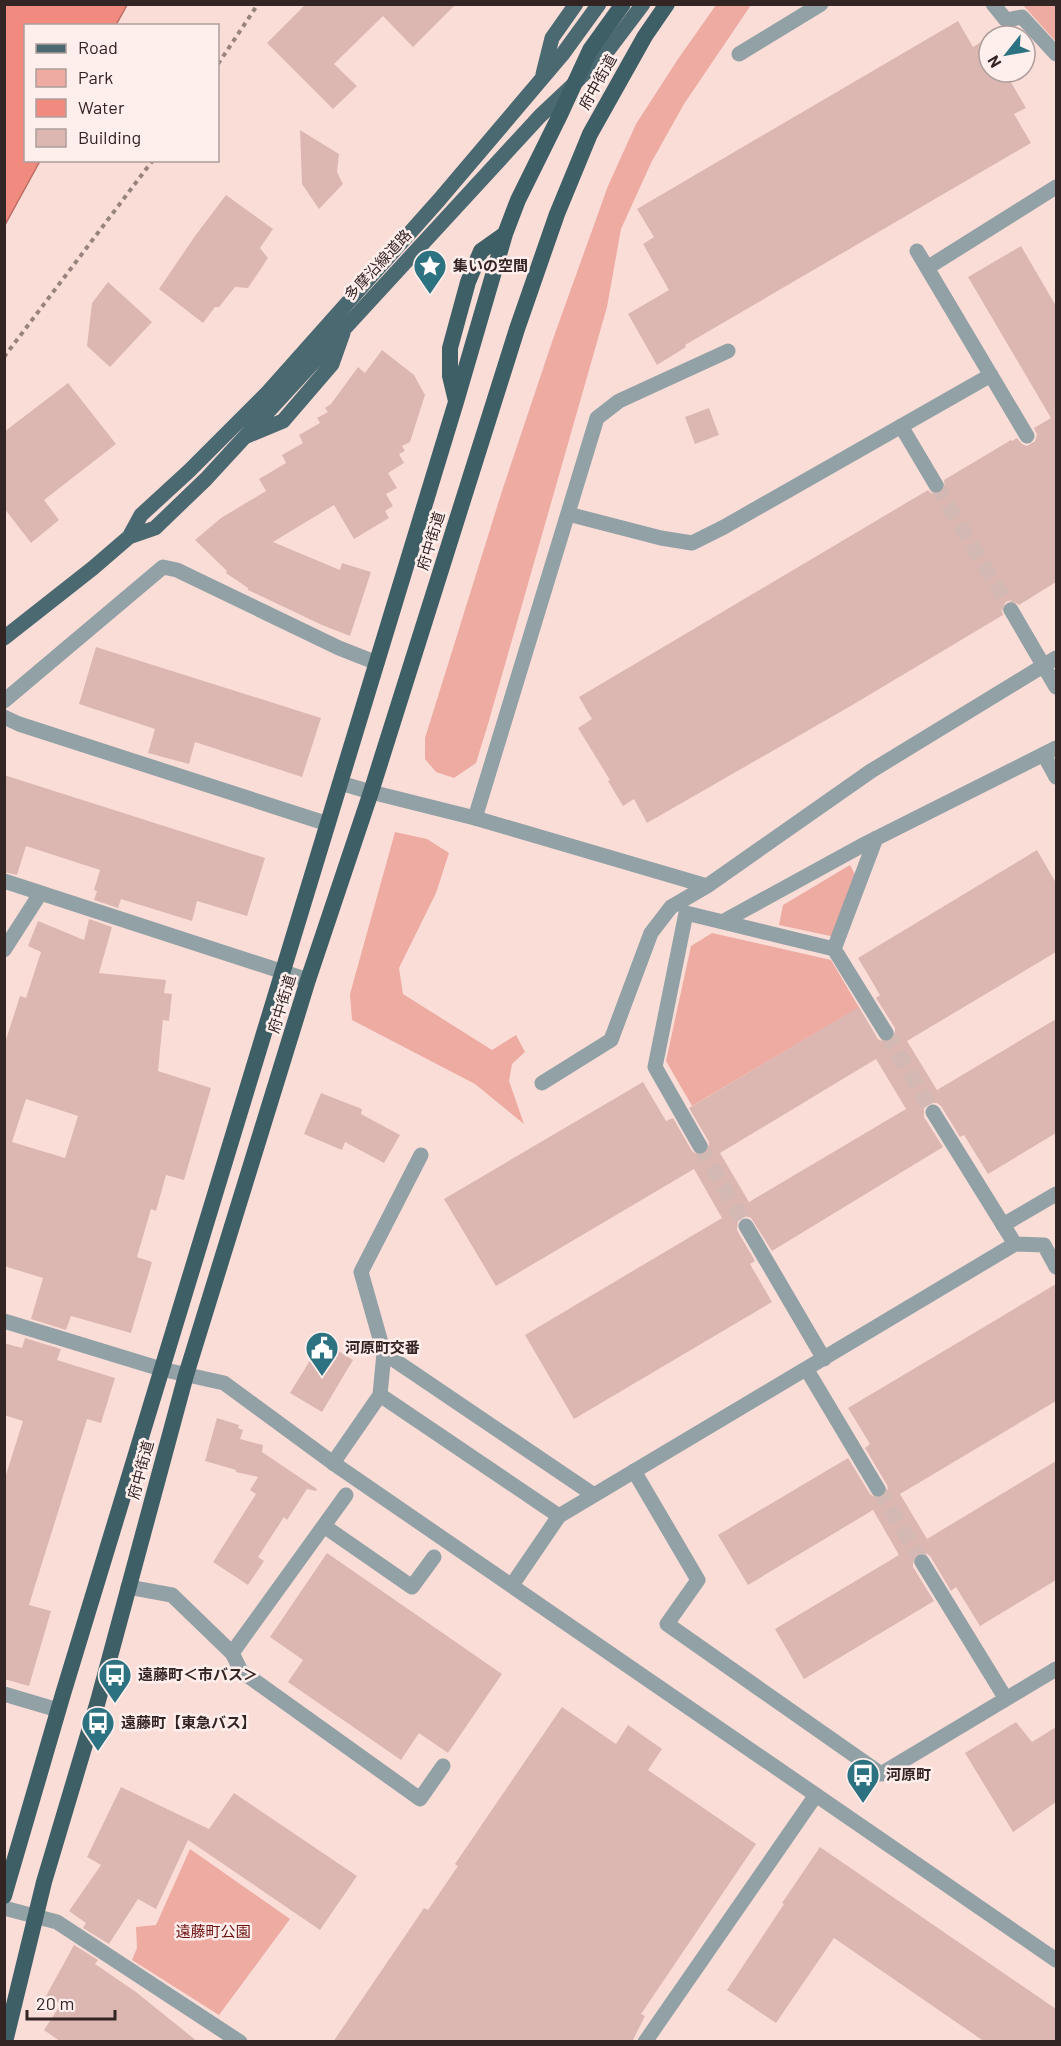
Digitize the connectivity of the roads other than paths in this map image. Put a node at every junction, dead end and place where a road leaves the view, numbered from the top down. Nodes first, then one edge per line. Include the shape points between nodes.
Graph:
1 (576, 4) edge
2 (599, 4) edge
3 (623, 4) edge
4 (643, 4) edge
5 (667, 4) edge
6 (821, 4) edge
7 (993, 4) edge
8 (739, 54) dead end
9 (1056, 54) edge
10 (543, 77) junction
11 (574, 84) junction
12 (1056, 187) edge
13 (917, 250) dead end
14 (927, 268) junction
15 (728, 351) dead end
16 (991, 375) junction
17 (901, 426) junction
18 (1027, 436) dead end
19 (936, 485) tunnel mouth
20 (568, 514) junction
21 (129, 537) junction
22 (1011, 610) tunnel mouth
23 (4, 638) edge
24 (1056, 658) edge
25 (377, 663) junction
26 (1056, 687) edge
27 (4, 701) edge
28 (4, 717) edge
29 (1050, 752) edge
30 (1056, 777) edge
31 (340, 783) junction
32 (371, 792) junction
33 (475, 818) junction
34 (328, 824) junction
35 (876, 838) junction
36 (4, 881) edge
37 (707, 886) junction
38 (40, 894) junction
39 (724, 921) junction
40 (834, 949) junction
41 (4, 950) edge
42 (283, 973) junction
43 (308, 980) junction
44 (886, 1033) tunnel mouth
45 (542, 1083) dead end
46 (933, 1112) tunnel mouth
47 (700, 1146) tunnel mouth
48 (421, 1155) dead end
49 (1056, 1194) edge
50 (1003, 1225) junction
51 (746, 1226) tunnel mouth
52 (1015, 1244) junction
53 (1056, 1267) edge
54 (4, 1321) edge
55 (384, 1353) junction
56 (824, 1359) junction
57 (161, 1369) junction
58 (807, 1370) junction
59 (186, 1375) junction
60 (380, 1395) junction
61 (333, 1463) junction
62 (634, 1471) junction
63 (878, 1489) tunnel mouth
64 (346, 1495) dead end
65 (594, 1495) junction
66 (559, 1516) junction
67 (324, 1526) junction
68 (434, 1557) dead end
69 (922, 1562) tunnel mouth
70 (512, 1585) junction
71 (128, 1587) junction
72 (232, 1653) junction
73 (1056, 1669) edge
74 (4, 1694) edge
75 (1006, 1699) junction
76 (58, 1710) junction
77 (443, 1766) dead end
78 (816, 1795) junction
79 (4, 1896) edge
80 (4, 1908) edge
81 (36, 1917) junction
82 (1056, 1960) edge
83 (5, 2042) edge
84 (240, 2042) edge
85 (645, 2042) edge

1 - 10 main road via 552,38
2 - 10 main road, 多摩沿線道路
3 - 11 highway, 府中街道 via 590,50
4 - 11 main road, 多摩沿線道路 via 609,49
5 - 32 highway, 府中街道 via 590,134 557,214
6 - 8 street
7 - 9 street via 1006,20 1022,17
10 - 21 main road, 多摩沿線道路 via 268,392 141,515
11 - 21 main road, 多摩沿線道路 via 345,327 332,364 283,421 242,438 155,528
11 - 25 highway, 府中街道 via 505,234 481,251 468,282 450,348 450,376 456,402
12 - 14 street
13 - 14 street
14 - 16 street
15 - 20 street via 619,402 597,418
16 - 17 street
16 - 18 street
17 - 19 street
17 - 20 street via 692,543
20 - 33 street
21 - 23 main road, 多摩沿線道路
22 - 26 street, bridge
24 - 37 street via 871,771
25 - 27 street via 163,567
25 - 31 highway, 府中街道
28 - 34 street
29 - 30 street
29 - 35 street
31 - 32 street
31 - 34 highway, 府中街道
32 - 33 street
32 - 43 highway, 府中街道
33 - 37 street
34 - 42 highway, 府中街道
35 - 39 street
35 - 40 street
36 - 38 street
37 - 45 street via 671,907 651,933 611,1040
38 - 41 street
38 - 42 street
39 - 40 street
39 - 47 street via 686,913 655,1067
40 - 44 street
42 - 43 street
42 - 57 highway, 府中街道
43 - 59 highway, 府中街道
46 - 50 street
48 - 55 street via 360,1272
49 - 50 street
50 - 52 street
51 - 56 street
52 - 53 street via 1044,1245
52 - 56 street
54 - 57 street
55 - 60 street
55 - 65 street
56 - 58 street
57 - 59 street
57 - 76 highway, 府中街道
58 - 62 street
58 - 63 street
59 - 61 street via 224,1383
59 - 71 highway, 府中街道
60 - 61 street
60 - 66 street
61 - 70 street
62 - 65 street
62 - 75 street via 698,1580 666,1624 881,1774
64 - 67 street
65 - 66 street
66 - 70 street
67 - 68 street via 412,1587
67 - 72 street
69 - 75 street
70 - 78 street
71 - 72 street via 172,1595
71 - 81 highway, 府中街道
72 - 77 street via 241,1671 420,1799
73 - 75 street
74 - 76 street
76 - 79 highway, 府中街道
78 - 82 street
78 - 85 street
80 - 81 street
81 - 83 highway, 府中街道
81 - 84 street via 57,1922

